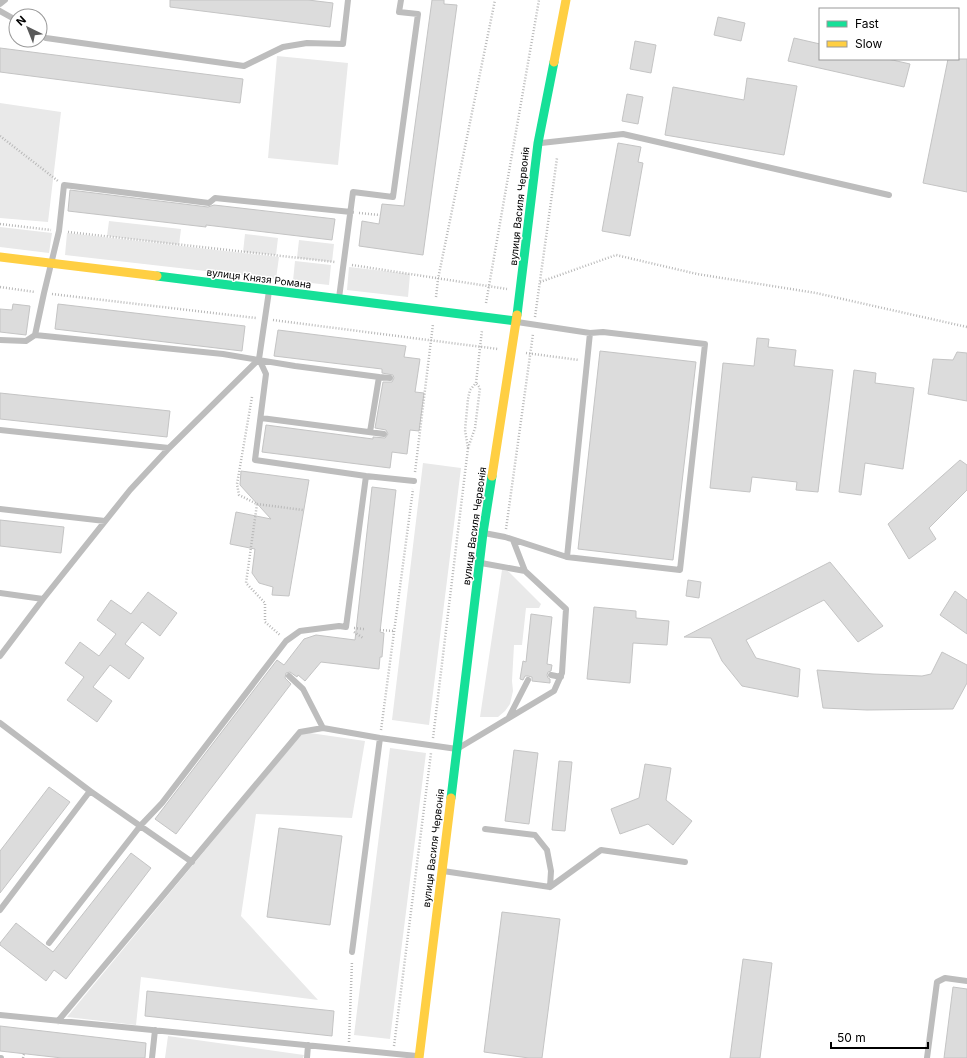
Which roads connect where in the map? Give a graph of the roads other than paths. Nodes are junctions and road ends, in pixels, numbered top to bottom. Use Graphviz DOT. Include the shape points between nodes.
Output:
graph roads {
  1 [pos="5,0"];
  2 [pos="348,0"];
  3 [pos="401,0"];
  4 [pos="566,0"];
  5 [pos="0,4"];
  6 [pos="48,38"];
  7 [pos="538,143"];
  8 [pos="889,195"];
  9 [pos="351,212"];
  10 [pos="0,257"];
  11 [pos="51,264"];
  12 [pos="269,290"];
  13 [pos="339,299"];
  14 [pos="516,321"];
  15 [pos="590,333"];
  16 [pos="35,335"];
  17 [pos="0,340"];
  18 [pos="259,359"];
  19 [pos="379,377"];
  20 [pos="390,378"];
  21 [pos="261,418"];
  22 [pos="0,430"];
  23 [pos="370,432"];
  24 [pos="384,434"];
  25 [pos="169,448"];
  26 [pos="366,476"];
  27 [pos="414,481"];
  28 [pos="0,509"];
  29 [pos="105,521"];
  30 [pos="483,533"];
  31 [pos="513,540"];
  32 [pos="567,557"];
  33 [pos="479,563"];
  34 [pos="525,571"];
  35 [pos="0,593"];
  36 [pos="43,599"];
  37 [pos="0,656"];
  38 [pos="551,675"];
  39 [pos="289,676"];
  40 [pos="560,676"];
  41 [pos="528,680"];
  42 [pos="509,717"];
  43 [pos="0,723"];
  44 [pos="323,728"];
  45 [pos="380,738"];
  46 [pos="457,749"];
  47 [pos="90,791"];
  48 [pos="140,825"];
  49 [pos="485,829"];
  50 [pos="192,862"];
  51 [pos="685,862"];
  52 [pos="442,871"];
  53 [pos="550,887"];
  54 [pos="0,910"];
  55 [pos="49,943"];
  56 [pos="352,952"];
  57 [pos="967,981"];
  58 [pos="0,1015"];
  59 [pos="58,1022"];
  60 [pos="155,1030"];
  61 [pos="308,1045"];
  62 [pos="419,1057"];
  63 [pos="152,1058"];
  64 [pos="307,1058"];
  65 [pos="927,1058"];
  1 -- 5 [label="lane"];
  2 -- 6 [label="lane" via="343,44 307,43 283,47 244,66"];
  3 -- 9 [label="lane" via="399,12 418,14 393,197 353,192"];
  4 -- 7 [label="main road, вулиця Василя Червонія"];
  7 -- 8 [label="lane" via="623,134"];
  7 -- 14 [label="main road, вулиця Василя Червонія"];
  9 -- 11 [label="lane" via="215,198 209,203 64,185 59,231"];
  9 -- 13 [label="lane"];
  10 -- 11 [label="main road, вулиця Князя Романа"];
  11 -- 12 [label="main road, вулиця Князя Романа"];
  11 -- 16 [label="lane"];
  12 -- 13 [label="main road, вулиця Князя Романа"];
  12 -- 18 [label="lane"];
  13 -- 14 [label="main road, вулиця Князя Романа"];
  14 -- 15 [label="lane"];
  14 -- 30 [label="main road, вулиця Василя Червонія"];
  15 -- 32 [label="lane"];
  15 -- 32 [label="lane" via="603,332 705,344 680,570"];
  16 -- 17 [label="lane" via="26,341"];
  16 -- 18 [label="lane"];
  18 -- 19 [label="lane"];
  18 -- 21 [label="lane" via="266,374"];
  18 -- 25 [label="lane"];
  19 -- 20 [label="lane"];
  19 -- 23 [label="lane"];
  21 -- 23 [label="lane"];
  21 -- 26 [label="lane" via="255,460"];
  22 -- 25 [label="lane"];
  23 -- 24 [label="lane"];
  25 -- 29 [label="lane"];
  26 -- 27 [label="lane"];
  26 -- 48 [label="lane" via="346,627 300,631 286,641 272,663 162,803"];
  28 -- 29 [label="lane"];
  29 -- 36 [label="lane"];
  30 -- 31 [label="lane"];
  30 -- 33 [label="main road, вулиця Василя Червонія"];
  31 -- 32 [label="lane"];
  31 -- 34 [label="lane"];
  33 -- 34 [label="lane"];
  33 -- 46 [label="main road, вулиця Василя Червонія"];
  34 -- 40 [label="lane" via="566,609"];
  35 -- 36 [label="lane"];
  36 -- 37 [label="lane"];
  38 -- 40 [label="lane"];
  39 -- 44 [label="lane" via="303,689"];
  40 -- 42 [label="lane" via="554,691"];
  41 -- 42 [label="lane"];
  42 -- 46 [label="lane"];
  43 -- 47 [label="lane"];
  44 -- 45 [label="lane"];
  44 -- 50 [label="lane" via="300,732"];
  45 -- 46 [label="lane"];
  45 -- 56 [label="lane"];
  46 -- 52 [label="main road, вулиця Василя Червонія"];
  47 -- 48 [label="lane"];
  47 -- 54 [label="lane"];
  48 -- 50 [label="lane"];
  48 -- 55 [label="lane"];
  49 -- 53 [label="lane" via="535,835 547,850 551,870"];
  50 -- 59 [label="lane"];
  51 -- 53 [label="lane" via="601,850"];
  52 -- 53 [label="lane"];
  52 -- 62 [label="main road, вулиця Василя Червонія"];
  57 -- 65 [label="lane" via="945,978 937,982"];
  58 -- 59 [label="lane"];
  59 -- 60 [label="lane"];
  60 -- 61 [label="lane"];
  60 -- 63 [label="lane"];
  61 -- 62 [label="lane"];
  61 -- 64 [label="lane"];
}
